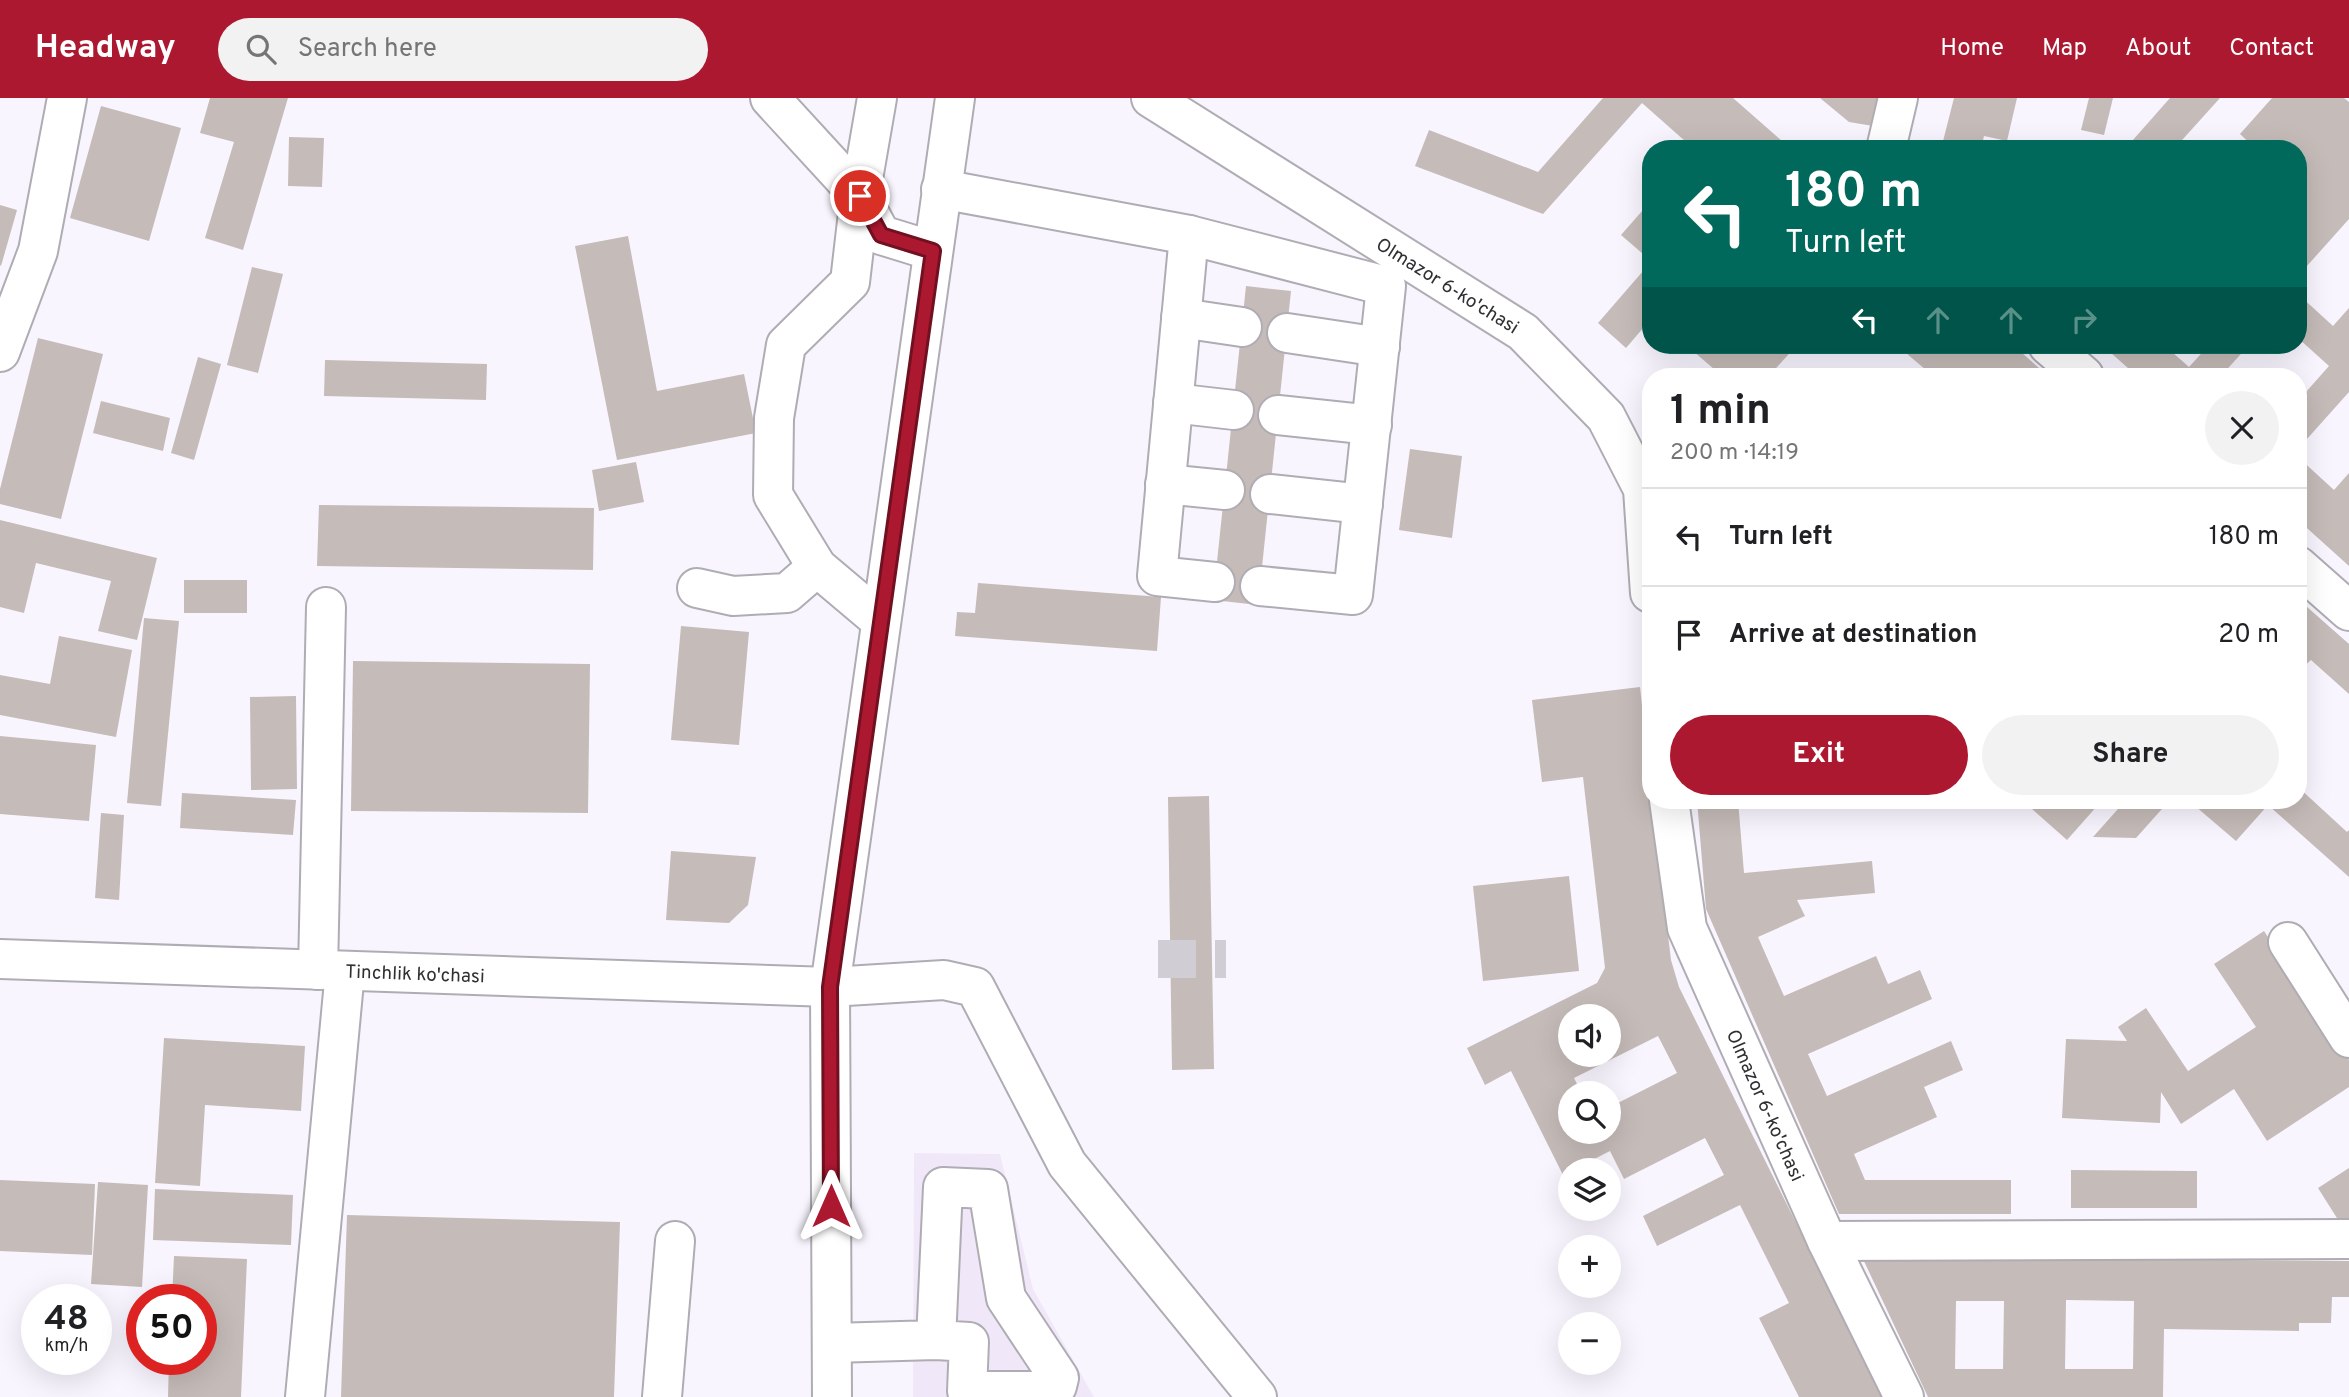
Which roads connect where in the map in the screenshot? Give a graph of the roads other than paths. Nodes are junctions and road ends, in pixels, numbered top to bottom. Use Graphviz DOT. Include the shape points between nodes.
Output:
graph roads {
  1 [pos="67,98"];
  2 [pos="771,98"];
  3 [pos="877,98"];
  4 [pos="955,98"];
  5 [pos="1152,98"];
  6 [pos="1898,98"];
  7 [pos="1888,140"];
  8 [pos="941,189"];
  9 [pos="860,196"];
  10 [pos="1189,235"];
  11 [pos="933,251"];
  12 [pos="1181,318"];
  13 [pos="1242,327"];
  14 [pos="1287,333"];
  15 [pos="1380,347"];
  16 [pos="0,352"];
  17 [pos="2058,354"];
  18 [pos="2075,368"];
  19 [pos="1173,403"];
  20 [pos="1234,410"];
  21 [pos="1278,415"];
  22 [pos="1371,425"];
  23 [pos="1165,484"];
  24 [pos="1642,487"];
  25 [pos="1225,490"];
  26 [pos="1270,495"];
  27 [pos="1363,504"];
  28 [pos="817,567"];
  29 [pos="2307,574"];
  30 [pos="1215,582"];
  31 [pos="1261,586"];
  32 [pos="697,587"];
  33 [pos="326,607"];
  34 [pos="2349,611"];
  35 [pos="881,621"];
  36 [pos="1671,809"];
  37 [pos="2288,942"];
  38 [pos="0,959"];
  39 [pos="332,971"];
  40 [pos="830,987"];
  41 [pos="2349,1038"];
  42 [pos="2349,1240"];
  43 [pos="675,1241"];
  44 [pos="1827,1241"];
  45 [pos="936,1340"];
  46 [pos="832,1343"];
  47 [pos="305,1397"];
  48 [pos="662,1397"];
  49 [pos="832,1397"];
  50 [pos="1257,1397"];
  51 [pos="1904,1397"];
  1 -- 16 [label="street" via="38,251"];
  2 -- 9 [label="street"];
  3 -- 9 [label="street"];
  4 -- 8 [label="street"];
  5 -- 24 [label="street, Olmazor 6-ko'chasi" via="1523,332 1606,417"];
  6 -- 7 [label="street"];
  8 -- 10 [label="street"];
  8 -- 11 [label="street"];
  9 -- 11 [label="street" via="881,235"];
  9 -- 28 [label="street" via="850,282 786,345 774,418 773,495"];
  10 -- 12 [label="street"];
  10 -- 15 [label="street" via="1386,286"];
  11 -- 35 [label="street"];
  12 -- 13 [label="street"];
  12 -- 19 [label="street"];
  14 -- 15 [label="street"];
  15 -- 22 [label="street"];
  17 -- 18 [label="street"];
  19 -- 20 [label="street"];
  19 -- 23 [label="street"];
  21 -- 22 [label="street"];
  22 -- 27 [label="street"];
  23 -- 25 [label="street"];
  23 -- 30 [label="street" via="1157,576"];
  26 -- 27 [label="street"];
  27 -- 31 [label="street" via="1353,595"];
  28 -- 32 [label="street" via="787,593 733,596"];
  28 -- 35 [label="street"];
  29 -- 34 [label="street"];
  33 -- 39 [label="street"];
  35 -- 40 [label="street"];
  36 -- 44 [label="street, Olmazor 6-ko'chasi" via="1687,928"];
  37 -- 41 [label="street"];
  38 -- 39 [label="street, Tinchlik ko'chasi"];
  39 -- 40 [label="street, Tinchlik ko'chasi"];
  39 -- 47 [label="street"];
  40 -- 46 [label="street"];
  40 -- 50 [label="street, Tinchlik ko'chasi" via="944,980 975,987 1067,1164"];
  42 -- 44 [label="street"];
  43 -- 48 [label="street"];
  44 -- 51 [label="street, Olmazor 6-ko'chasi"];
  45 -- 45 [label="street" via="943,1187 988,1189 1006,1298 1059,1378 1057,1386 1049,1391 967,1391 969,1342"];
  45 -- 46 [label="street"];
  46 -- 49 [label="street"];
}
